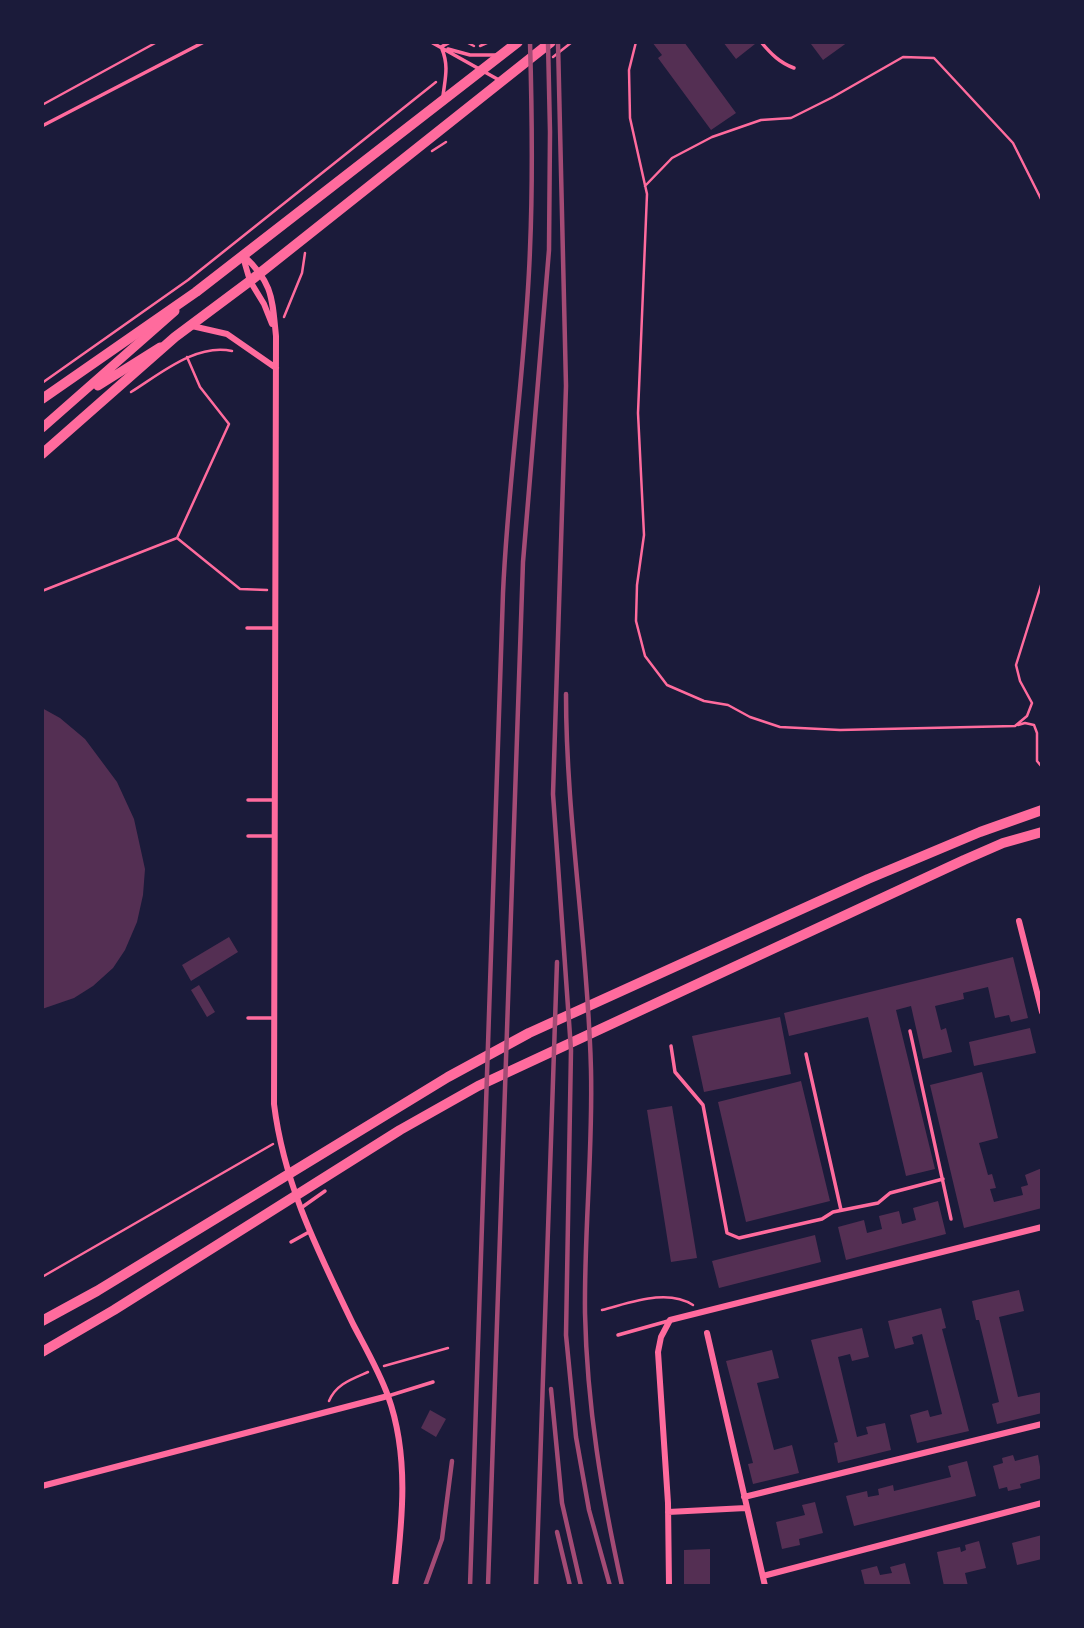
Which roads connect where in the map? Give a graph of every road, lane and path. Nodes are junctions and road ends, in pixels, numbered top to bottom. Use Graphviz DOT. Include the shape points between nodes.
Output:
graph roads {
  1 [pos="157,42"];
  2 [pos="204,42"];
  3 [pos="431,42"];
  4 [pos="450,42"];
  5 [pos="466,42"];
  6 [pos="489,42"];
  7 [pos="518,42"];
  8 [pos="551,42"];
  9 [pos="636,42"];
  10 [pos="761,42"];
  11 [pos="441,47"];
  12 [pos="501,55"];
  13 [pos="794,68"];
  14 [pos="481,71"];
  15 [pos="438,80"];
  16 [pos="501,81"];
  17 [pos="442,101"];
  18 [pos="42,105"];
  19 [pos="42,126"];
  20 [pos="645,186"];
  21 [pos="1042,201"];
  22 [pos="308,235"];
  23 [pos="243,256"];
  24 [pos="261,272"];
  25 [pos="250,281"];
  26 [pos="196,292"];
  27 [pos="191,326"];
  28 [pos="276,336"];
  29 [pos="175,337"];
  30 [pos="240,353"];
  31 [pos="276,368"];
  32 [pos="42,383"];
  33 [pos="42,399"];
  34 [pos="75,400"];
  35 [pos="42,428"];
  36 [pos="42,453"];
  37 [pos="177,538"];
  38 [pos="1042,582"];
  39 [pos="42,591"];
  40 [pos="275,591"];
  41 [pos="247,628"];
  42 [pos="274,628"];
  43 [pos="1015,726"];
  44 [pos="1042,767"];
  45 [pos="248,800"];
  46 [pos="273,800"];
  47 [pos="1042,810"];
  48 [pos="1042,832"];
  49 [pos="248,836"];
  50 [pos="273,836"];
  51 [pos="1019,921"];
  52 [pos="1042,1012"];
  53 [pos="248,1018"];
  54 [pos="273,1018"];
  55 [pos="910,1031"];
  56 [pos="671,1046"];
  57 [pos="806,1054"];
  58 [pos="278,1141"];
  59 [pos="943,1179"];
  60 [pos="325,1191"];
  61 [pos="299,1209"];
  62 [pos="841,1210"];
  63 [pos="951,1219"];
  64 [pos="1042,1227"];
  65 [pos="309,1232"];
  66 [pos="291,1242"];
  67 [pos="42,1277"];
  68 [pos="602,1310"];
  69 [pos="704,1312"];
  70 [pos="670,1320"];
  71 [pos="42,1321"];
  72 [pos="707,1333"];
  73 [pos="618,1335"];
  74 [pos="448,1348"];
  75 [pos="42,1352"];
  76 [pos="396,1362"];
  77 [pos="376,1369"];
  78 [pos="433,1382"];
  79 [pos="388,1396"];
  80 [pos="323,1414"];
  81 [pos="1042,1424"];
  82 [pos="42,1486"];
  83 [pos="744,1497"];
  84 [pos="1042,1503"];
  85 [pos="746,1508"];
  86 [pos="668,1513"];
  87 [pos="763,1576"];
  88 [pos="395,1586"];
  89 [pos="669,1586"];
  90 [pos="765,1586"];
  1 -- 18 [label="path"];
  2 -- 19 [label="lane"];
  3 -- 11 [label="lane"];
  4 -- 11 [label="lane"];
  5 -- 6 [label="path" via="477,48"];
  7 -- 12 [label="main road"];
  8 -- 16 [label="main road"];
  9 -- 20 [label="path" via="629,70 629,118"];
  10 -- 13 [label="lane"];
  11 -- 12 [label="lane" via="470,55"];
  11 -- 14 [label="lane"];
  11 -- 17 [label="lane" via="447,71"];
  12 -- 14 [label="main road"];
  14 -- 16 [label="lane"];
  14 -- 17 [label="main road"];
  15 -- 32 [label="path" via="188,280"];
  16 -- 22 [label="main road"];
  17 -- 23 [label="main road"];
  20 -- 21 [label="path" via="672,158 712,137 761,120 791,118 903,57 934,58 1013,143"];
  20 -- 43 [label="path" via="638,413 644,536 636,621 645,656 667,685 779,727"];
  22 -- 24 [label="main road"];
  22 -- 28 [label="path" via="302,273"];
  23 -- 24 [label="street"];
  23 -- 25 [label="street"];
  23 -- 26 [label="main road"];
  24 -- 25 [label="main road"];
  24 -- 28 [label="street" via="272,298"];
  25 -- 27 [label="main road"];
  25 -- 28 [label="street"];
  26 -- 33 [label="main road"];
  26 -- 34 [label="main road"];
  27 -- 29 [label="main road"];
  27 -- 31 [label="street" via="227,334"];
  28 -- 31 [label="street"];
  29 -- 34 [label="main road"];
  29 -- 36 [label="main road"];
  30 -- 37 [label="path" via="223,349 187,357 200,387 229,424"];
  31 -- 40 [label="street"];
  34 -- 35 [label="main road"];
  37 -- 39 [label="path"];
  37 -- 40 [label="path" via="240,589"];
  38 -- 43 [label="path" via="1016,665 1032,703 1027,716"];
  40 -- 42 [label="street"];
  41 -- 42 [label="lane"];
  42 -- 46 [label="street"];
  43 -- 44 [label="path" via="1034,725 1037,761"];
  45 -- 46 [label="lane"];
  46 -- 50 [label="street"];
  47 -- 71 [label="main road" via="774,920 528,1033"];
  48 -- 75 [label="main road" via="964,860 478,1086"];
  49 -- 50 [label="lane"];
  50 -- 54 [label="street"];
  51 -- 52 [label="street"];
  53 -- 54 [label="lane"];
  54 -- 58 [label="street"];
  55 -- 59 [label="lane"];
  56 -- 62 [label="lane" via="675,1072 702,1105 727,1233 739,1238 822,1219"];
  57 -- 62 [label="lane"];
  58 -- 61 [label="street"];
  58 -- 67 [label="path"];
  59 -- 62 [label="lane" via="890,1193 878,1203"];
  59 -- 63 [label="lane"];
  60 -- 61 [label="lane"];
  61 -- 65 [label="street"];
  64 -- 69 [label="street"];
  65 -- 66 [label="lane"];
  65 -- 77 [label="street"];
  68 -- 69 [label="path" via="653,1298 683,1298"];
  69 -- 70 [label="street"];
  70 -- 73 [label="lane"];
  70 -- 86 [label="street" via="658,1352"];
  72 -- 83 [label="street"];
  74 -- 76 [label="path"];
  77 -- 79 [label="street"];
  77 -- 80 [label="path" via="345,1382 332,1394"];
  78 -- 79 [label="lane"];
  79 -- 80 [label="street"];
  79 -- 88 [label="street" via="403,1470"];
  80 -- 82 [label="street"];
  81 -- 83 [label="street"];
  83 -- 85 [label="street"];
  84 -- 87 [label="street"];
  85 -- 86 [label="street"];
  85 -- 87 [label="street"];
  86 -- 89 [label="street"];
  87 -- 90 [label="street"];
}
